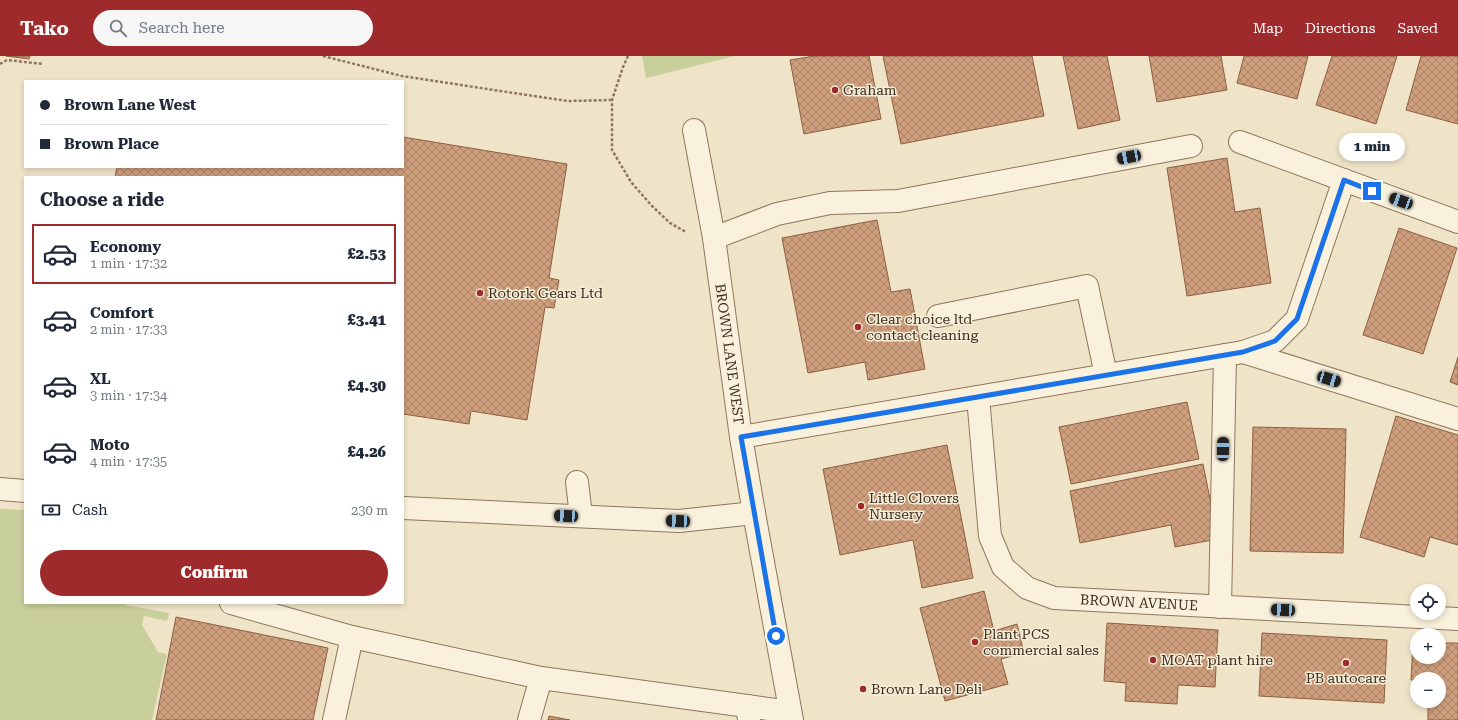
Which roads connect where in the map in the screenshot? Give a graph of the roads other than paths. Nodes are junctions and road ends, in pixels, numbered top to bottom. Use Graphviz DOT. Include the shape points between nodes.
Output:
graph roads {
  1 [pos="694,130"];
  2 [pos="1240,142"];
  3 [pos="1191,146"];
  4 [pos="1344,180"];
  5 [pos="1458,222"];
  6 [pos="714,238"];
  7 [pos="938,316"];
  8 [pos="1234,353"];
  9 [pos="1106,375"];
  10 [pos="978,397"];
  11 [pos="1458,419"];
  12 [pos="741,437"];
  13 [pos="577,482"];
  14 [pos="0,489"];
  15 [pos="24,491"];
  16 [pos="404,508"];
  17 [pos="754,513"];
  18 [pos="581,516"];
  19 [pos="235,604"];
  20 [pos="1220,607"];
  21 [pos="1458,619"];
  22 [pos="352,637"];
  23 [pos="541,678"];
  24 [pos="748,713"];
  25 [pos="791,716"];
  26 [pos="340,719"];
  27 [pos="529,720"];
  1 -- 6 [label="street, BROWN LANE WEST"];
  2 -- 4 [label="street"];
  3 -- 6 [label="street" via="898,200 830,203 777,214"];
  4 -- 5 [label="street"];
  4 -- 8 [label="street" via="1297,319 1275,341"];
  6 -- 12 [label="street, BROWN LANE WEST"];
  7 -- 9 [label="street" via="1087,286"];
  8 -- 9 [label="street"];
  8 -- 11 [label="street"];
  8 -- 20 [label="street"];
  9 -- 10 [label="street"];
  10 -- 12 [label="street"];
  10 -- 20 [label="street, BROWN AVENUE" via="990,536 1004,567 1027,588 1054,598"];
  12 -- 17 [label="street, BROWN LANE WEST"];
  13 -- 18 [label="street"];
  14 -- 15 [label="street"];
  16 -- 18 [label="street"];
  17 -- 18 [label="street" via="678,521"];
  17 -- 25 [label="street, BROWN LANE WEST"];
  19 -- 22 [label="street"];
  20 -- 21 [label="street, BROWN AVENUE"];
  22 -- 23 [label="street"];
  22 -- 26 [label="street"];
  23 -- 24 [label="street"];
  23 -- 27 [label="street"];
  24 -- 25 [label="street"];
}
